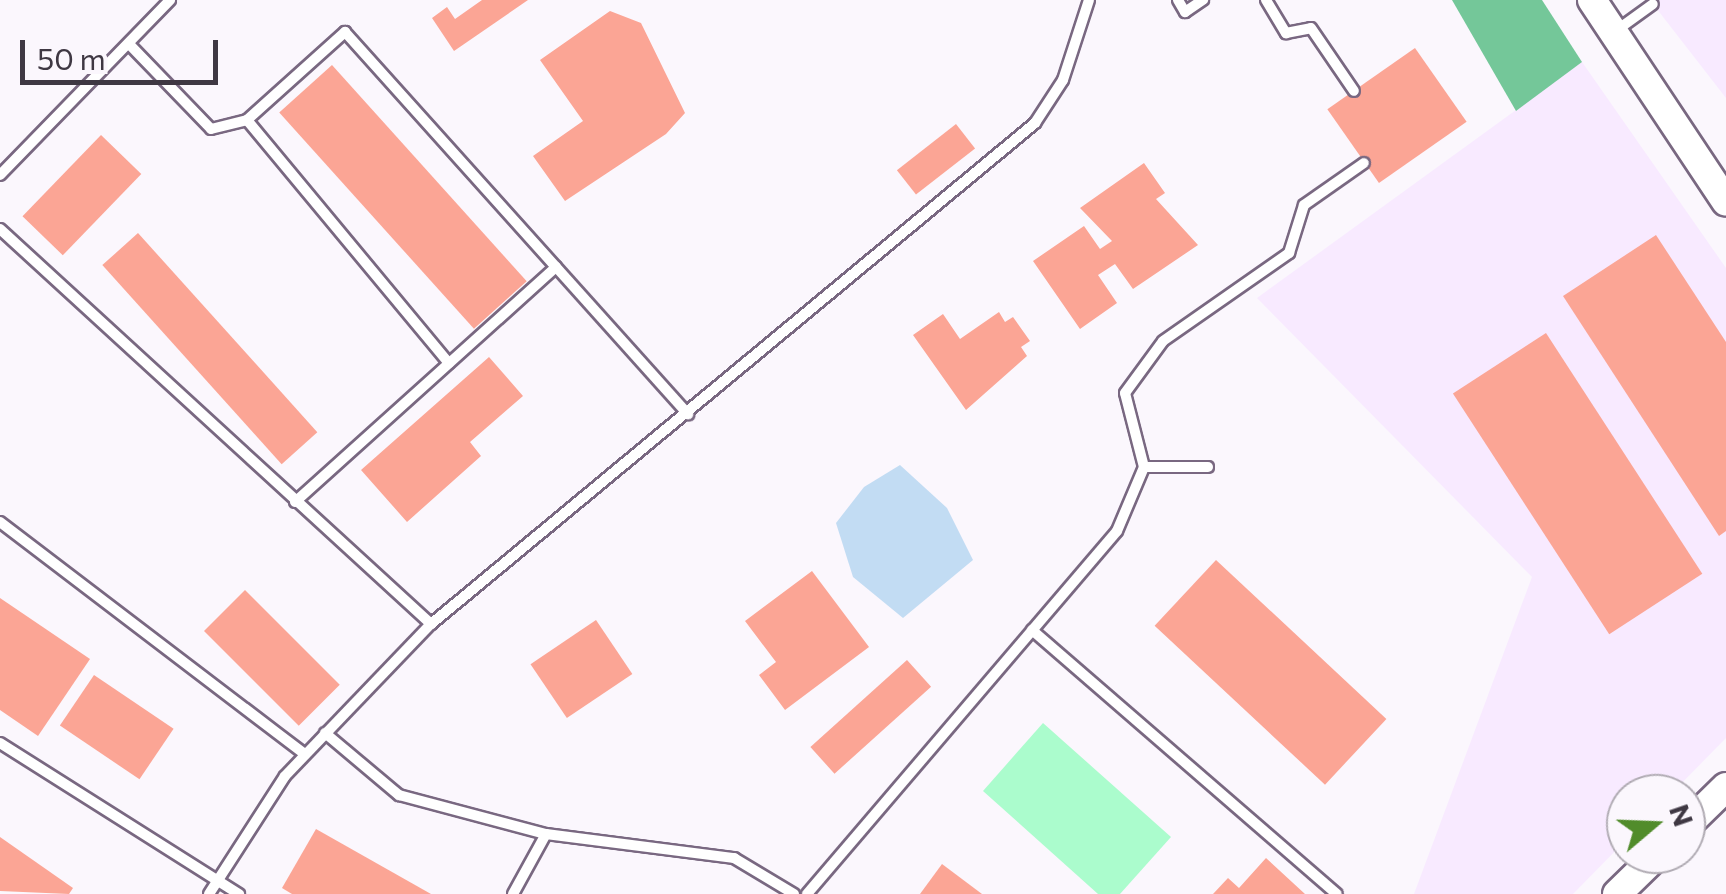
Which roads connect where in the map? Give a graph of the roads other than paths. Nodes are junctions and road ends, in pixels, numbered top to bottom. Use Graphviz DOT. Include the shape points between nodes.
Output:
graph roads {
  1 [pos="170,0"];
  2 [pos="1089,0"];
  3 [pos="1178,0"];
  4 [pos="1203,0"];
  5 [pos="1266,0"];
  6 [pos="1592,0"];
  7 [pos="1653,4"];
  8 [pos="1613,32"];
  9 [pos="129,44"];
  10 [pos="1354,91"];
  11 [pos="247,120"];
  12 [pos="1364,163"];
  13 [pos="0,175"];
  14 [pos="1726,202"];
  15 [pos="0,229"];
  16 [pos="556,267"];
  17 [pos="449,363"];
  18 [pos="688,414"];
  19 [pos="1144,467"];
  20 [pos="1208,468"];
  21 [pos="295,502"];
  22 [pos="0,522"];
  23 [pos="430,624"];
  24 [pos="1032,630"];
  25 [pos="325,733"];
  26 [pos="0,743"];
  27 [pos="305,754"];
  28 [pos="1726,787"];
  29 [pos="1706,806"];
  30 [pos="546,834"];
  31 [pos="1637,874"];
  32 [pos="216,881"];
  33 [pos="209,894"];
  34 [pos="239,894"];
  35 [pos="512,894"];
  36 [pos="794,894"];
  37 [pos="808,894"];
  38 [pos="1337,894"];
  39 [pos="1616,894"];
  1 -- 9 [label="lane"];
  2 -- 18 [label="lane" via="1064,80 1036,124"];
  3 -- 4 [label="lane" via="1186,12"];
  5 -- 10 [label="lane" via="1286,33 1311,28"];
  6 -- 8 [label="street"];
  7 -- 8 [label="lane"];
  8 -- 14 [label="street"];
  9 -- 11 [label="lane" via="211,129"];
  9 -- 13 [label="lane"];
  11 -- 16 [label="lane" via="345,32"];
  11 -- 17 [label="lane"];
  12 -- 19 [label="lane" via="1304,205 1290,253 1163,341 1125,393"];
  15 -- 21 [label="lane"];
  16 -- 17 [label="lane"];
  16 -- 18 [label="lane"];
  17 -- 21 [label="lane"];
  18 -- 23 [label="lane"];
  19 -- 20 [label="lane"];
  19 -- 24 [label="lane" via="1117,531"];
  21 -- 23 [label="lane"];
  22 -- 27 [label="lane"];
  23 -- 25 [label="lane"];
  24 -- 37 [label="lane"];
  24 -- 38 [label="lane"];
  25 -- 27 [label="lane"];
  25 -- 30 [label="lane" via="399,796"];
  26 -- 32 [label="lane"];
  27 -- 32 [label="lane"];
  28 -- 29 [label="street"];
  30 -- 35 [label="lane"];
  30 -- 36 [label="lane" via="734,858"];
  31 -- 39 [label="street"];
  32 -- 33 [label="lane"];
  32 -- 34 [label="lane"];
}
